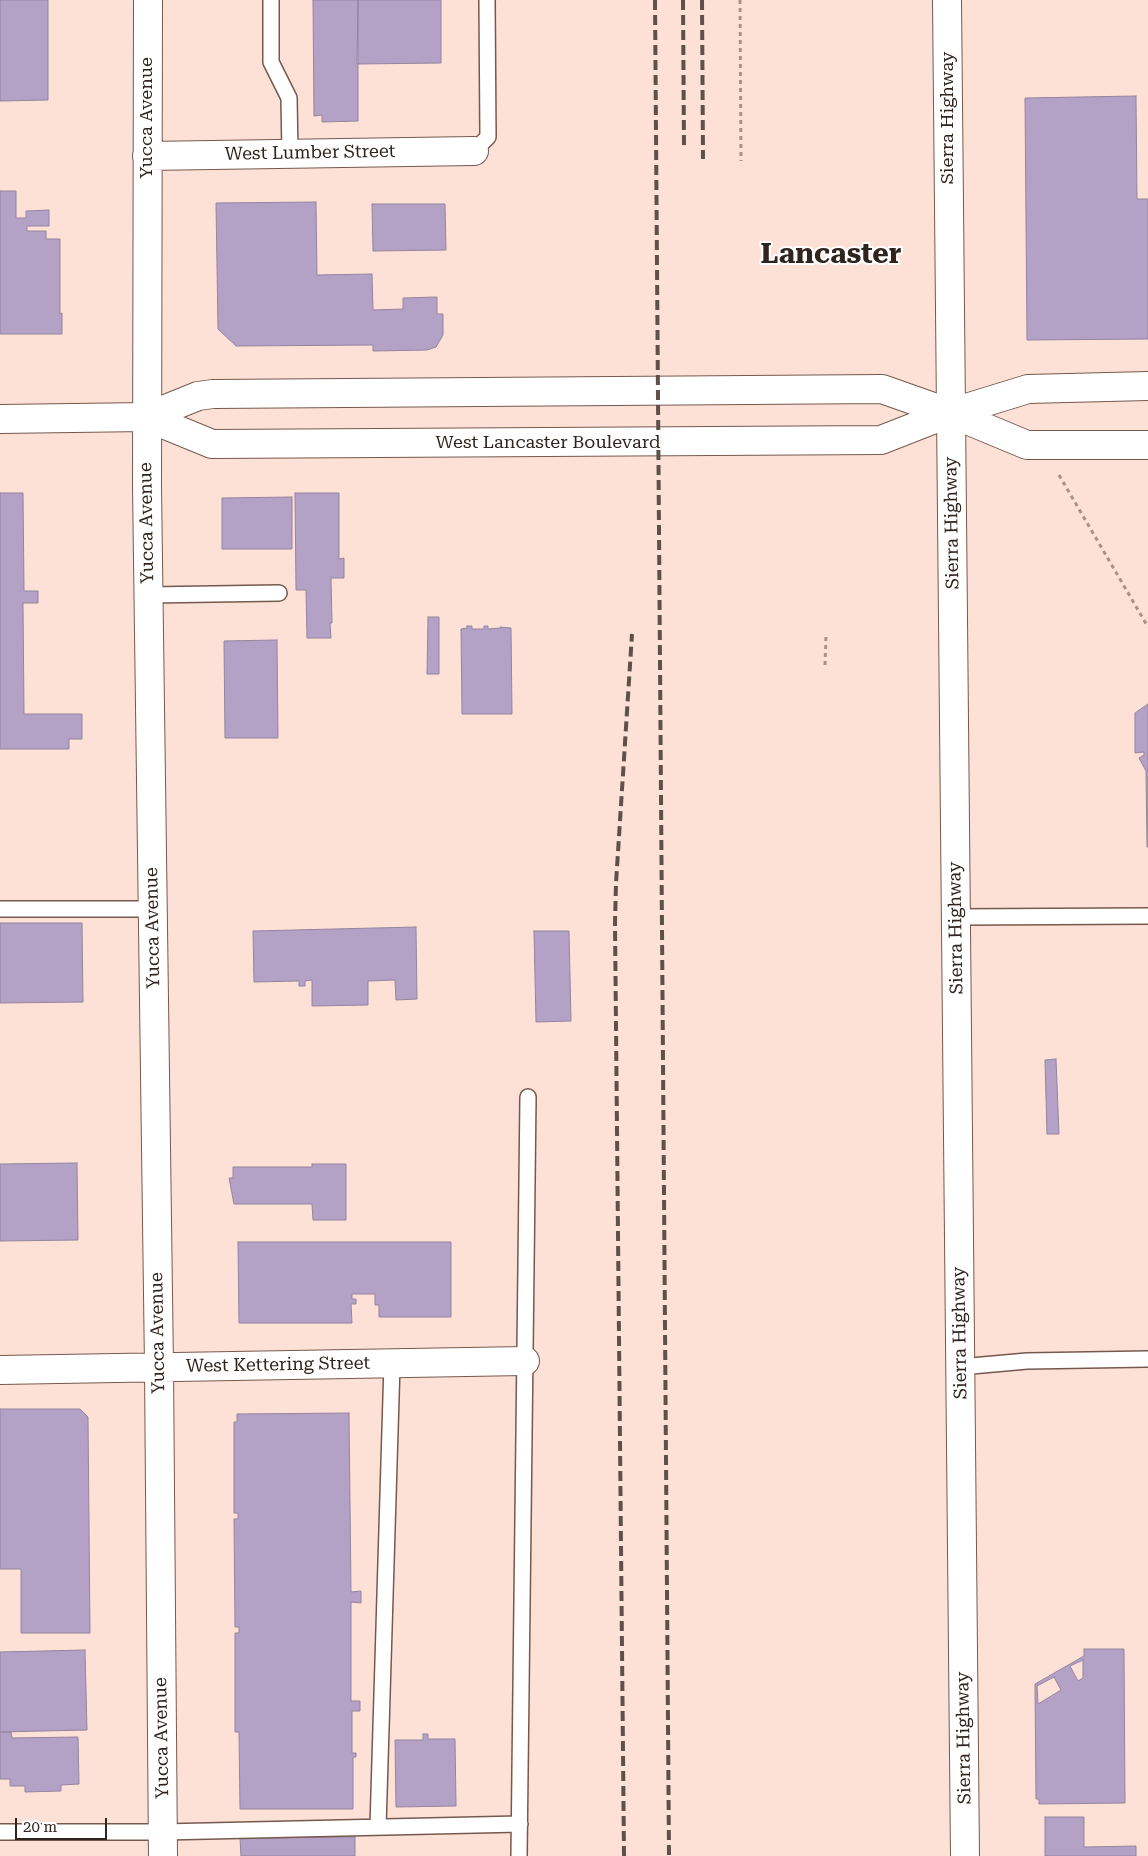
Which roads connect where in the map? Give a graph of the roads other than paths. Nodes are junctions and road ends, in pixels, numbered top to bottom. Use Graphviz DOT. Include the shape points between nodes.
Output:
graph roads {
  1 [pos="148,0"];
  2 [pos="270,0"];
  3 [pos="487,0"];
  4 [pos="947,0"];
  5 [pos="474,151"];
  6 [pos="290,154"];
  7 [pos="147,156"];
  8 [pos="1148,386"];
  9 [pos="950,413"];
  10 [pos="146,418"];
  11 [pos="0,419"];
  12 [pos="1148,445"];
  13 [pos="279,593"];
  14 [pos="148,595"];
  15 [pos="0,909"];
  16 [pos="153,909"];
  17 [pos="1148,916"];
  18 [pos="956,917"];
  19 [pos="528,1097"];
  20 [pos="1148,1360"];
  21 [pos="525,1361"];
  22 [pos="392,1364"];
  23 [pos="159,1367"];
  24 [pos="960,1367"];
  25 [pos="0,1370"];
  26 [pos="520,1824"];
  27 [pos="378,1827"];
  28 [pos="0,1832"];
  29 [pos="163,1844"];
  30 [pos="519,1856"];
  31 [pos="965,1856"];
  1 -- 7 [label="street, Yucca Avenue"];
  2 -- 6 [label="lane" via="271,62 289,98"];
  3 -- 5 [label="lane" via="488,137"];
  4 -- 9 [label="street, Sierra Highway"];
  5 -- 6 [label="street, West Lumber Street"];
  6 -- 7 [label="street, West Lumber Street"];
  7 -- 10 [label="street, Yucca Avenue"];
  8 -- 9 [label="street, West Lancaster Boulevard" via="1028,388"];
  9 -- 10 [label="street, West Lancaster Boulevard" via="882,389 834,389 213,394 198,396"];
  9 -- 10 [label="street, West Lancaster Boulevard" via="881,440 667,442 212,444"];
  9 -- 12 [label="street, West Lancaster Boulevard" via="1027,445"];
  9 -- 18 [label="street, Sierra Highway"];
  10 -- 11 [label="street, West Lancaster Boulevard"];
  10 -- 14 [label="street, Yucca Avenue"];
  13 -- 14 [label="lane"];
  14 -- 16 [label="street, Yucca Avenue"];
  15 -- 16 [label="lane"];
  16 -- 23 [label="street, Yucca Avenue"];
  17 -- 18 [label="lane"];
  18 -- 24 [label="street, Sierra Highway"];
  19 -- 21 [label="lane"];
  20 -- 24 [label="lane" via="1027,1361"];
  21 -- 22 [label="street, West Kettering Street"];
  21 -- 26 [label="lane"];
  22 -- 23 [label="street, West Kettering Street"];
  22 -- 27 [label="lane"];
  23 -- 25 [label="street, West Kettering Street"];
  23 -- 29 [label="street, Yucca Avenue"];
  24 -- 31 [label="street, Sierra Highway"];
  26 -- 27 [label="lane"];
  26 -- 30 [label="lane"];
  27 -- 29 [label="lane"];
  28 -- 29 [label="lane"];
}
